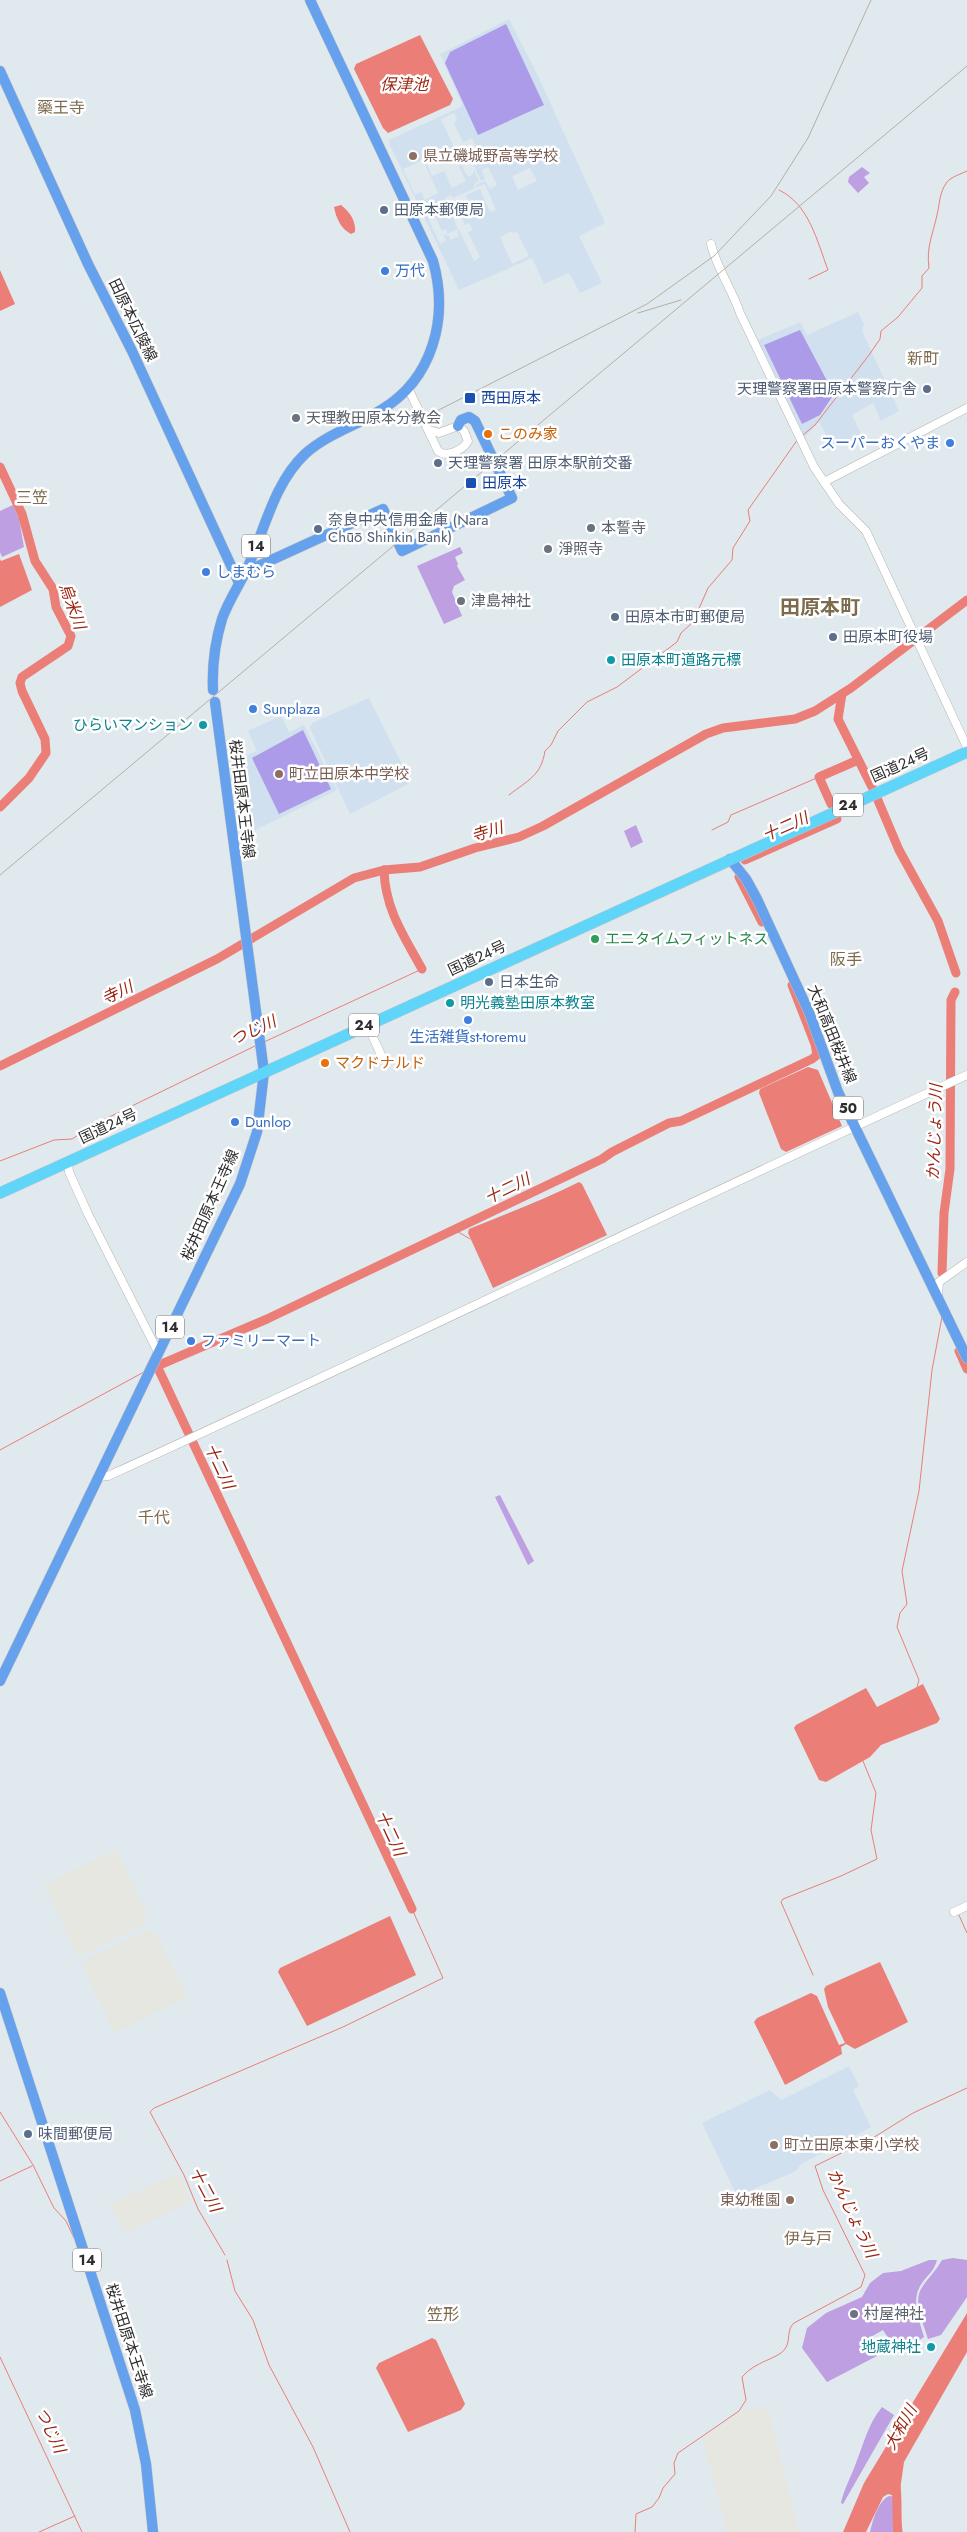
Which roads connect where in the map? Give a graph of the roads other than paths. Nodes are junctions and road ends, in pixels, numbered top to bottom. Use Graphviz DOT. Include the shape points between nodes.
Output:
graph roads {
  1 [pos="310,0"];
  2 [pos="0,71"];
  3 [pos="711,244"];
  4 [pos="408,388"];
  5 [pos="967,408"];
  6 [pos="458,426"];
  7 [pos="429,430"];
  8 [pos="824,482"];
  9 [pos="245,572"];
  10 [pos="239,583"];
  11 [pos="214,690"];
  12 [pos="215,702"];
  13 [pos="967,747"];
  14 [pos="967,752"];
  15 [pos="730,859"];
  16 [pos="367,1024"];
  17 [pos="382,1058"];
  18 [pos="264,1072"];
  19 [pos="967,1075"];
  20 [pos="856,1126"];
  21 [pos="68,1161"];
  22 [pos="0,1193"];
  23 [pos="967,1262"];
  24 [pos="938,1297"];
  25 [pos="158,1352"];
  26 [pos="967,1358"];
  27 [pos="98,1477"];
  28 [pos="0,1680"];
  29 [pos="967,1906"];
  30 [pos="954,1912"];
  31 [pos="0,1993"];
  32 [pos="153,2532"];
  1 -- 4 [label="main road, 14" via="424,240 438,279 437,332 427,359"];
  2 -- 10 [label="main road, 田原本広陵線"];
  3 -- 8 [label="street" via="720,272"];
  4 -- 7 [label="street"];
  4 -- 9 [label="main road, 14" via="380,411 317,444 296,464 281,486"];
  5 -- 8 [label="street"];
  6 -- 7 [label="street" via="439,433"];
  6 -- 7 [label="street" via="468,441 448,455 438,451"];
  6 -- 9 [label="main road" via="461,420 470,417 475,421 512,498 402,551 383,509"];
  8 -- 13 [label="street" via="839,504 866,530"];
  9 -- 10 [label="main road, 14"];
  10 -- 11 [label="main road, 14" via="222,619 217,640"];
  12 -- 18 [label="main road, 桜井田原本王寺線 / 14"];
  14 -- 15 [label="highway, 国道24号 / 24"];
  15 -- 16 [label="highway, 国道24号 / 24"];
  15 -- 20 [label="main road, 大和高田桜井線 / 50" via="757,899 809,1012 830,1073"];
  16 -- 17 [label="street"];
  16 -- 18 [label="highway, 国道24号 / 24"];
  18 -- 21 [label="highway, 国道24号 / 24"];
  18 -- 25 [label="main road, 桜井田原本王寺線 / 14" via="256,1132 248,1163"];
  19 -- 20 [label="street"];
  20 -- 24 [label="main road, 大和高田桜井線 / 50"];
  20 -- 27 [label="street" via="192,1438 108,1476"];
  21 -- 22 [label="highway, 国道24号 / 24"];
  21 -- 25 [label="street" via="88,1214"];
  23 -- 24 [label="street" via="940,1282"];
  24 -- 26 [label="main road, 大和高田桜井線 / 50"];
  25 -- 27 [label="main road, 桜井田原本王寺線 / 14"];
  27 -- 28 [label="main road, 桜井田原本王寺線 / 14"];
  29 -- 30 [label="street"];
  31 -- 32 [label="main road, 桜井田原本王寺線 / 14" via="135,2410 149,2483"];
}
